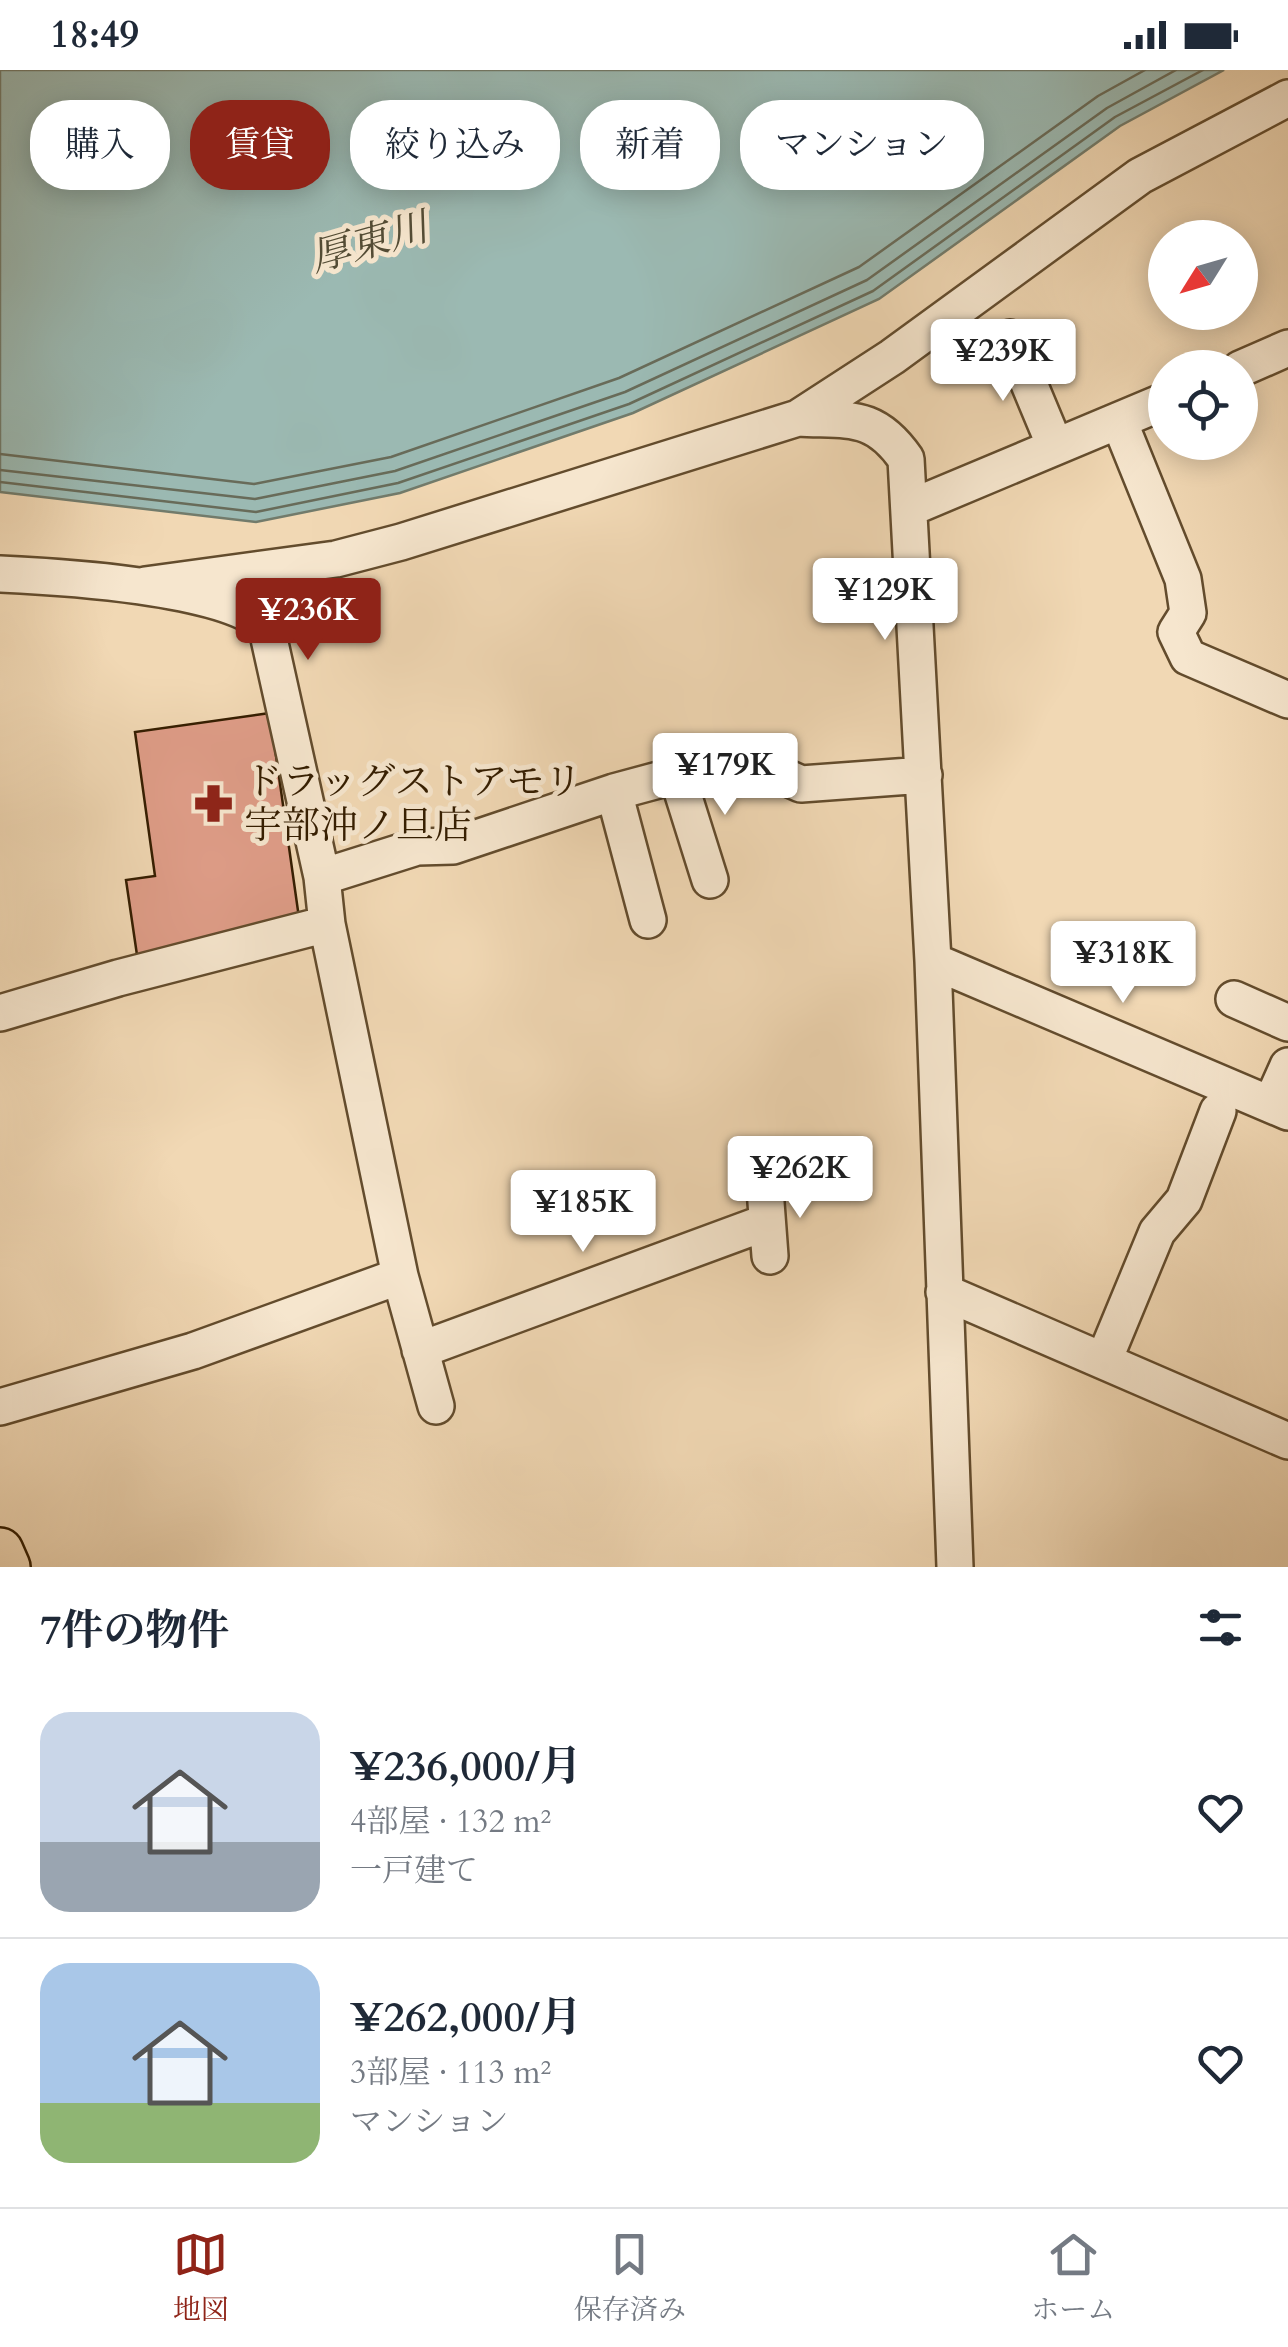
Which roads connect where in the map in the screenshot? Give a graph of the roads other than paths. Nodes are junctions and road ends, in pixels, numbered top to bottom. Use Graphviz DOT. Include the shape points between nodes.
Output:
graph roads {
  1 [pos="1288,98"];
  2 [pos="1010,338"];
  3 [pos="1288,348"];
  4 [pos="1258,361"];
  5 [pos="1148,409"];
  6 [pos="798,418"];
  7 [pos="1120,421"];
  8 [pos="1056,446"];
  9 [pos="910,508"];
  10 [pos="0,574"];
  11 [pos="144,585"];
  12 [pos="1288,700"];
  13 [pos="924,774"];
  14 [pos="677,775"];
  15 [pos="614,792"];
  16 [pos="322,877"];
  17 [pos="710,880"];
  18 [pos="648,920"];
  19 [pos="327,924"];
  20 [pos="933,961"];
  21 [pos="1234,999"];
  22 [pos="0,1014"];
  23 [pos="1288,1023"];
  24 [pos="1288,1066"];
  25 [pos="1279,1108"];
  26 [pos="1218,1112"];
  27 [pos="768,1222"];
  28 [pos="400,1276"];
  29 [pos="944,1292"];
  30 [pos="420,1350"];
  31 [pos="1104,1360"];
  32 [pos="0,1406"];
  33 [pos="436,1406"];
  34 [pos="1288,1442"];
  35 [pos="0,1550"];
  36 [pos="7,1567"];
  37 [pos="955,1567"];
  1 -- 6 [label="street" via="1140,176"];
  2 -- 8 [label="street"];
  3 -- 4 [label="street"];
  5 -- 7 [label="street"];
  6 -- 9 [label="street" via="866,422 888,433 906,459"];
  6 -- 11 [label="street" via="384,546 237,575"];
  7 -- 8 [label="street"];
  7 -- 12 [label="street" via="1183,579 1188,613 1176,632 1188,657"];
  8 -- 9 [label="street"];
  9 -- 13 [label="street"];
  10 -- 11 [label="street"];
  11 -- 16 [label="street" via="248,610 266,625"];
  13 -- 14 [label="street" via="801,784 751,755"];
  13 -- 20 [label="street"];
  14 -- 15 [label="street"];
  14 -- 17 [label="street"];
  15 -- 16 [label="street" via="453,846 417,847"];
  15 -- 18 [label="street"];
  16 -- 19 [label="street"];
  19 -- 22 [label="street"];
  19 -- 28 [label="street"];
  20 -- 25 [label="street"];
  20 -- 29 [label="street"];
  21 -- 23 [label="street"];
  24 -- 25 [label="street"];
  26 -- 31 [label="street" via="1184,1200 1158,1232"];
  27 -- 30 [label="street"];
  28 -- 30 [label="street"];
  28 -- 32 [label="street" via="193,1350"];
  29 -- 31 [label="street"];
  29 -- 37 [label="street"];
  30 -- 33 [label="street"];
  31 -- 34 [label="street"];
  35 -- 36 [label="main road"];
}
